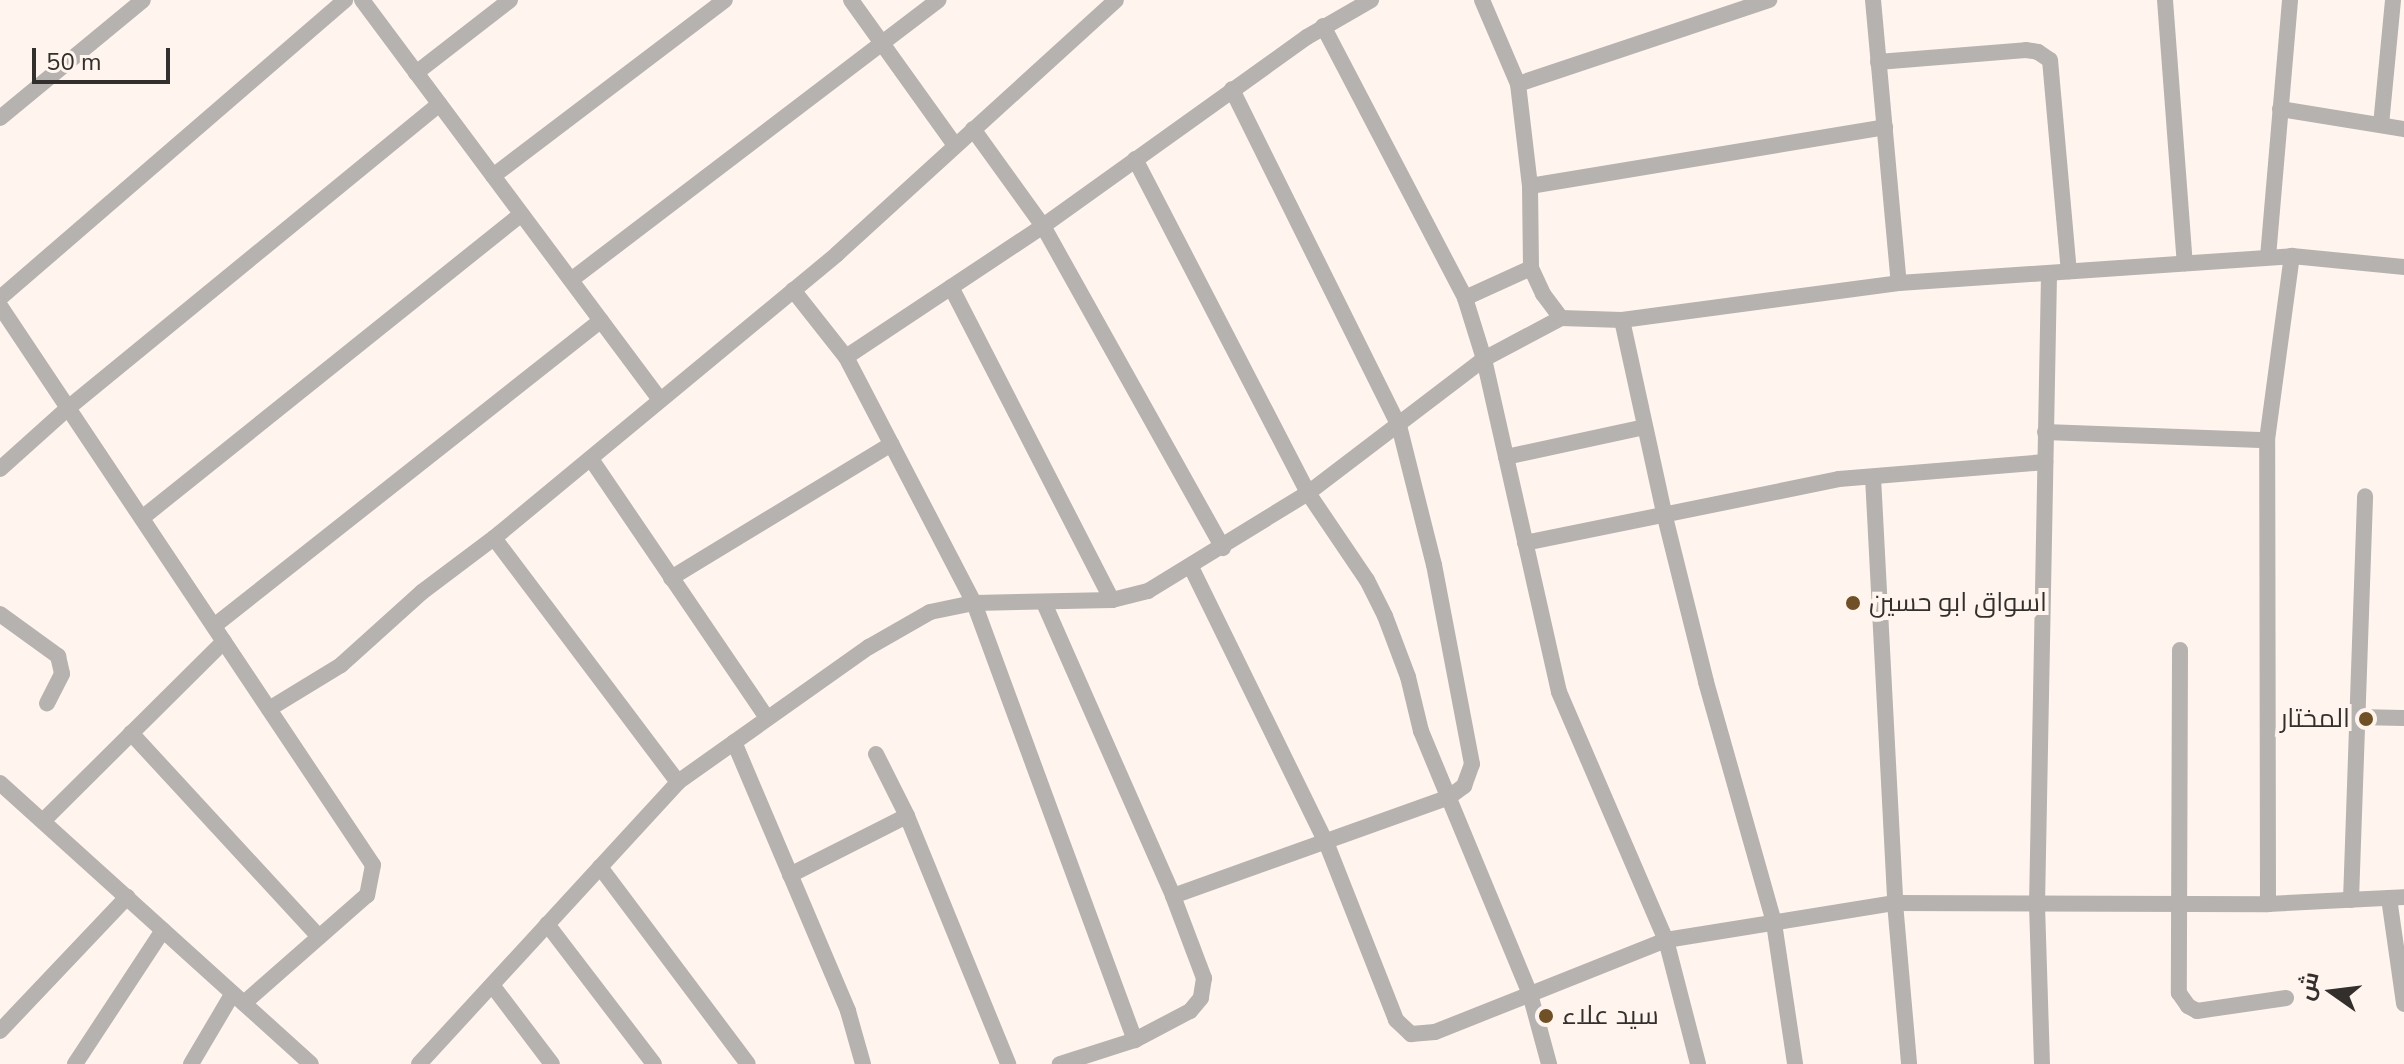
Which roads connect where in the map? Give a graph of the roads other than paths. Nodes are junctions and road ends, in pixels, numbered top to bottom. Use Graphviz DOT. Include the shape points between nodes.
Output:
graph roads {
  1 [pos="143,0"];
  2 [pos="345,0"];
  3 [pos="362,0"];
  4 [pos="510,0"];
  5 [pos="725,0"];
  6 [pos="939,0"];
  7 [pos="1116,0"];
  8 [pos="1371,0"];
  9 [pos="1482,0"];
  10 [pos="1769,0"];
  11 [pos="1873,0"];
  12 [pos="2165,0"];
  13 [pos="2290,0"];
  14 [pos="2393,0"];
  15 [pos="855,1"];
  16 [pos="1323,26"];
  17 [pos="882,43"];
  18 [pos="1878,62"];
  19 [pos="416,73"];
  20 [pos="1518,84"];
  21 [pos="1232,89"];
  22 [pos="439,104"];
  23 [pos="2280,109"];
  24 [pos="0,118"];
  25 [pos="2381,125"];
  26 [pos="1885,127"];
  27 [pos="973,129"];
  28 [pos="2404,129"];
  29 [pos="955,145"];
  30 [pos="1135,159"];
  31 [pos="493,176"];
  32 [pos="1530,186"];
  33 [pos="521,214"];
  34 [pos="1043,226"];
  35 [pos="2292,256"];
  36 [pos="2268,257"];
  37 [pos="2185,263"];
  38 [pos="2404,267"];
  39 [pos="1531,268"];
  40 [pos="2069,271"];
  41 [pos="2049,273"];
  42 [pos="571,280"];
  43 [pos="1899,283"];
  44 [pos="951,287"];
  45 [pos="793,290"];
  46 [pos="0,298"];
  47 [pos="1465,298"];
  48 [pos="0,306"];
  49 [pos="1561,318"];
  50 [pos="601,320"];
  51 [pos="1622,320"];
  52 [pos="846,357"];
  53 [pos="1484,359"];
  54 [pos="660,400"];
  55 [pos="68,408"];
  56 [pos="1399,426"];
  57 [pos="1645,427"];
  58 [pos="2045,432"];
  59 [pos="2267,440"];
  60 [pos="891,444"];
  61 [pos="1506,457"];
  62 [pos="591,459"];
  63 [pos="2045,462"];
  64 [pos="0,469"];
  65 [pos="1873,477"];
  66 [pos="1308,493"];
  67 [pos="2365,496"];
  68 [pos="1664,513"];
  69 [pos="142,518"];
  70 [pos="494,538"];
  71 [pos="1525,543"];
  72 [pos="1223,548"];
  73 [pos="1191,567"];
  74 [pos="671,578"];
  75 [pos="1112,600"];
  76 [pos="974,603"];
  77 [pos="1044,603"];
  78 [pos="0,614"];
  79 [pos="214,626"];
  80 [pos="224,641"];
  81 [pos="2180,650"];
  82 [pos="47,703"];
  83 [pos="269,709"];
  84 [pos="2357,717"];
  85 [pos="767,718"];
  86 [pos="2404,718"];
  87 [pos="131,733"];
  88 [pos="734,742"];
  89 [pos="876,754"];
  90 [pos="678,782"];
  91 [pos="0,783"];
  92 [pos="1449,797"];
  93 [pos="907,816"];
  94 [pos="43,821"];
  95 [pos="1326,842"];
  96 [pos="600,867"];
  97 [pos="790,875"];
  98 [pos="1173,896"];
  99 [pos="127,897"];
  100 [pos="2396,898"];
  101 [pos="2351,900"];
  102 [pos="1895,903"];
  103 [pos="2268,904"];
  104 [pos="2179,905"];
  105 [pos="2037,906"];
  106 [pos="1774,923"];
  107 [pos="547,924"];
  108 [pos="163,930"];
  109 [pos="319,937"];
  110 [pos="1666,940"];
  111 [pos="492,985"];
  112 [pos="1530,994"];
  113 [pos="239,998"];
  114 [pos="2286,998"];
  115 [pos="2404,1004"];
  116 [pos="0,1031"];
  117 [pos="1135,1040"];
  118 [pos="75,1064"];
  119 [pos="191,1064"];
  120 [pos="311,1064"];
  121 [pos="419,1064"];
  122 [pos="552,1064"];
  123 [pos="654,1064"];
  124 [pos="748,1064"];
  125 [pos="863,1064"];
  126 [pos="1008,1064"];
  127 [pos="1060,1064"];
  128 [pos="1549,1064"];
  129 [pos="1698,1064"];
  130 [pos="1795,1064"];
  131 [pos="1909,1064"];
  132 [pos="2042,1064"];
  1 -- 24 [label="street"];
  2 -- 46 [label="street"];
  3 -- 19 [label="street"];
  4 -- 19 [label="street"];
  5 -- 31 [label="street"];
  6 -- 17 [label="street"];
  7 -- 27 [label="street"];
  8 -- 16 [label="street"];
  9 -- 20 [label="street"];
  10 -- 20 [label="street"];
  11 -- 18 [label="street"];
  12 -- 37 [label="street"];
  13 -- 23 [label="street"];
  14 -- 25 [label="street"];
  15 -- 17 [label="street"];
  16 -- 21 [label="street"];
  16 -- 47 [label="street"];
  17 -- 29 [label="street"];
  17 -- 42 [label="street"];
  18 -- 26 [label="street"];
  18 -- 40 [label="street" via="2026,50 2050,60"];
  19 -- 22 [label="street"];
  20 -- 32 [label="street"];
  21 -- 30 [label="street"];
  21 -- 56 [label="street"];
  22 -- 31 [label="street"];
  22 -- 55 [label="street"];
  23 -- 25 [label="street"];
  23 -- 36 [label="street"];
  25 -- 28 [label="street"];
  26 -- 32 [label="street"];
  26 -- 43 [label="street"];
  27 -- 29 [label="street"];
  27 -- 34 [label="street"];
  29 -- 45 [label="street"];
  30 -- 34 [label="street"];
  30 -- 66 [label="street"];
  31 -- 33 [label="street"];
  32 -- 39 [label="street"];
  33 -- 42 [label="street"];
  33 -- 69 [label="street"];
  34 -- 44 [label="street"];
  34 -- 72 [label="street"];
  35 -- 36 [label="street"];
  35 -- 38 [label="street"];
  35 -- 59 [label="street"];
  36 -- 37 [label="street"];
  37 -- 40 [label="street"];
  39 -- 47 [label="street"];
  39 -- 49 [label="street"];
  40 -- 41 [label="street"];
  41 -- 43 [label="street"];
  41 -- 58 [label="street"];
  42 -- 50 [label="street"];
  43 -- 51 [label="street"];
  44 -- 52 [label="street"];
  44 -- 75 [label="street"];
  45 -- 52 [label="street"];
  45 -- 54 [label="street"];
  47 -- 53 [label="street"];
  48 -- 55 [label="street"];
  49 -- 51 [label="street"];
  49 -- 53 [label="street"];
  50 -- 54 [label="street"];
  50 -- 79 [label="street"];
  51 -- 57 [label="street"];
  52 -- 60 [label="street"];
  53 -- 56 [label="street"];
  53 -- 61 [label="street"];
  54 -- 62 [label="street"];
  55 -- 64 [label="street"];
  55 -- 69 [label="street"];
  56 -- 66 [label="street"];
  56 -- 92 [label="street" via="1472,752 1469,777"];
  57 -- 61 [label="street"];
  57 -- 68 [label="street"];
  58 -- 59 [label="street"];
  58 -- 63 [label="street"];
  59 -- 103 [label="street"];
  60 -- 74 [label="street"];
  60 -- 76 [label="street"];
  61 -- 71 [label="street"];
  62 -- 70 [label="street"];
  62 -- 74 [label="street"];
  63 -- 65 [label="street"];
  63 -- 105 [label="street"];
  65 -- 68 [label="street"];
  65 -- 102 [label="street"];
  66 -- 72 [label="street"];
  66 -- 92 [label="street" via="1385,616 1421,731"];
  67 -- 84 [label="street"];
  68 -- 71 [label="street"];
  68 -- 106 [label="street"];
  69 -- 79 [label="street"];
  70 -- 83 [label="street" via="422,592 341,665"];
  70 -- 90 [label="street"];
  71 -- 110 [label="street" via="1559,692"];
  72 -- 73 [label="street"];
  73 -- 75 [label="street" via="1148,591"];
  73 -- 95 [label="street"];
  74 -- 85 [label="street"];
  75 -- 77 [label="street"];
  76 -- 77 [label="street"];
  76 -- 85 [label="street" via="930,612 903,625"];
  76 -- 117 [label="street"];
  77 -- 98 [label="street"];
  78 -- 82 [label="street" via="58,656 62,674"];
  79 -- 80 [label="street"];
  80 -- 83 [label="street"];
  80 -- 87 [label="street"];
  81 -- 104 [label="street"];
  83 -- 109 [label="street" via="373,865 367,895"];
  84 -- 86 [label="street"];
  84 -- 101 [label="street"];
  85 -- 88 [label="street"];
  87 -- 94 [label="street"];
  87 -- 109 [label="street"];
  88 -- 90 [label="street"];
  88 -- 97 [label="street"];
  89 -- 93 [label="street"];
  90 -- 96 [label="street"];
  91 -- 94 [label="street"];
  92 -- 95 [label="street"];
  92 -- 112 [label="street"];
  93 -- 97 [label="street"];
  93 -- 126 [label="street"];
  94 -- 99 [label="street"];
  95 -- 98 [label="street"];
  95 -- 112 [label="street" via="1396,1020 1411,1034 1435,1032"];
  96 -- 107 [label="street"];
  96 -- 124 [label="street"];
  97 -- 125 [label="street" via="848,1011"];
  98 -- 117 [label="street" via="1204,978 1201,998 1190,1011"];
  99 -- 108 [label="street"];
  99 -- 116 [label="street"];
  100 -- 101 [label="street"];
  100 -- 115 [label="street"];
  101 -- 103 [label="street"];
  102 -- 105 [label="street"];
  102 -- 106 [label="street"];
  102 -- 131 [label="street"];
  103 -- 104 [label="street"];
  104 -- 105 [label="street"];
  104 -- 114 [label="street" via="2179,993 2188,1006 2197,1011"];
  105 -- 132 [label="street"];
  106 -- 110 [label="street"];
  106 -- 130 [label="street"];
  107 -- 111 [label="street"];
  107 -- 123 [label="street"];
  108 -- 113 [label="street"];
  108 -- 118 [label="street"];
  109 -- 113 [label="street"];
  110 -- 112 [label="street"];
  110 -- 129 [label="street"];
  111 -- 121 [label="street"];
  111 -- 122 [label="street"];
  112 -- 128 [label="street"];
  113 -- 119 [label="street"];
  113 -- 120 [label="street"];
  117 -- 127 [label="street"];
}
